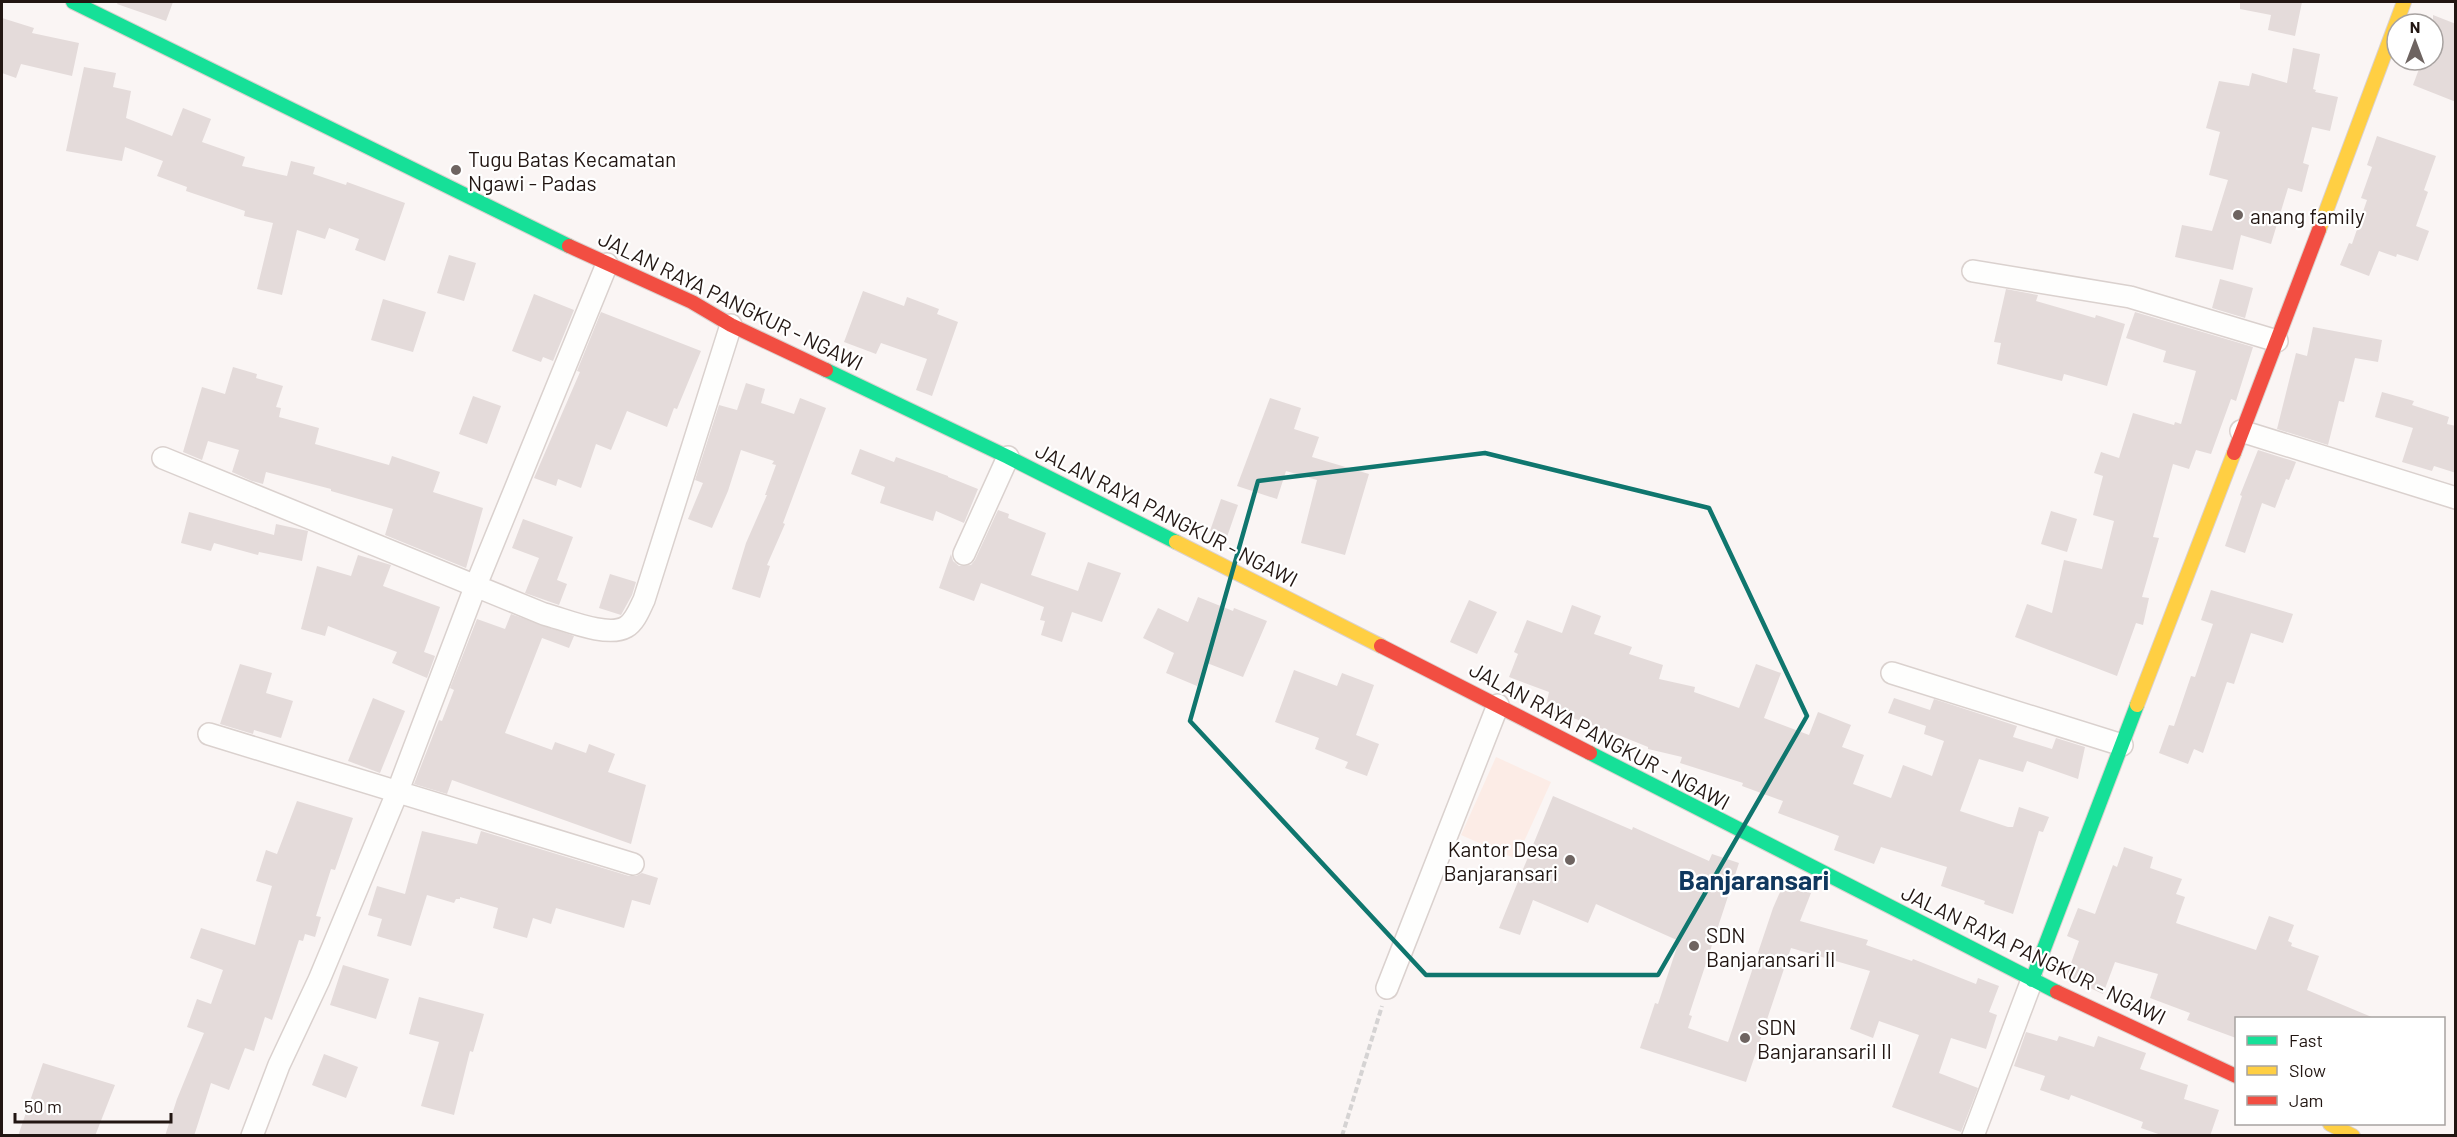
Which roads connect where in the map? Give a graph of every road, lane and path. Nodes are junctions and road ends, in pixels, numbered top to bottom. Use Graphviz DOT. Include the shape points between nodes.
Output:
graph roads {
  1 [pos="73,2"];
  2 [pos="2403,2"];
  3 [pos="607,264"];
  4 [pos="1973,271"];
  5 [pos="731,324"];
  6 [pos="2277,341"];
  7 [pos="2241,431"];
  8 [pos="1008,457"];
  9 [pos="163,458"];
  10 [pos="2456,498"];
  11 [pos="964,554"];
  12 [pos="476,585"];
  13 [pos="1892,673"];
  14 [pos="1498,705"];
  15 [pos="209,734"];
  16 [pos="2122,745"];
  17 [pos="397,793"];
  18 [pos="633,864"];
  19 [pos="2032,980"];
  20 [pos="1387,988"];
  21 [pos="2235,1076"];
  22 [pos="2332,1125"];
  23 [pos="252,1136"];
  24 [pos="1342,1136"];
  25 [pos="1973,1136"];
  26 [pos="2353,1136"];
  1 -- 3 [label="main road, JALAN RAYA PANGKUR - NGAWI"];
  2 -- 6 [label="main road"];
  3 -- 5 [label="main road, JALAN RAYA PANGKUR - NGAWI"];
  3 -- 12 [label="street"];
  4 -- 6 [label="street" via="2130,297"];
  5 -- 8 [label="main road, JALAN RAYA PANGKUR - NGAWI"];
  5 -- 12 [label="street" via="644,600 626,627 605,631 554,617"];
  6 -- 7 [label="main road"];
  7 -- 10 [label="street"];
  7 -- 16 [label="main road"];
  8 -- 11 [label="street"];
  8 -- 14 [label="main road, JALAN RAYA PANGKUR - NGAWI"];
  9 -- 12 [label="street"];
  12 -- 17 [label="street"];
  13 -- 16 [label="street"];
  14 -- 19 [label="main road, JALAN RAYA PANGKUR - NGAWI"];
  14 -- 20 [label="street"];
  15 -- 17 [label="street"];
  16 -- 19 [label="main road"];
  17 -- 18 [label="street"];
  17 -- 23 [label="street"];
  19 -- 21 [label="main road, JALAN RAYA PANGKUR - NGAWI"];
  19 -- 25 [label="street"];
  20 -- 24 [label="path"];
  22 -- 26 [label="main road"];
}
